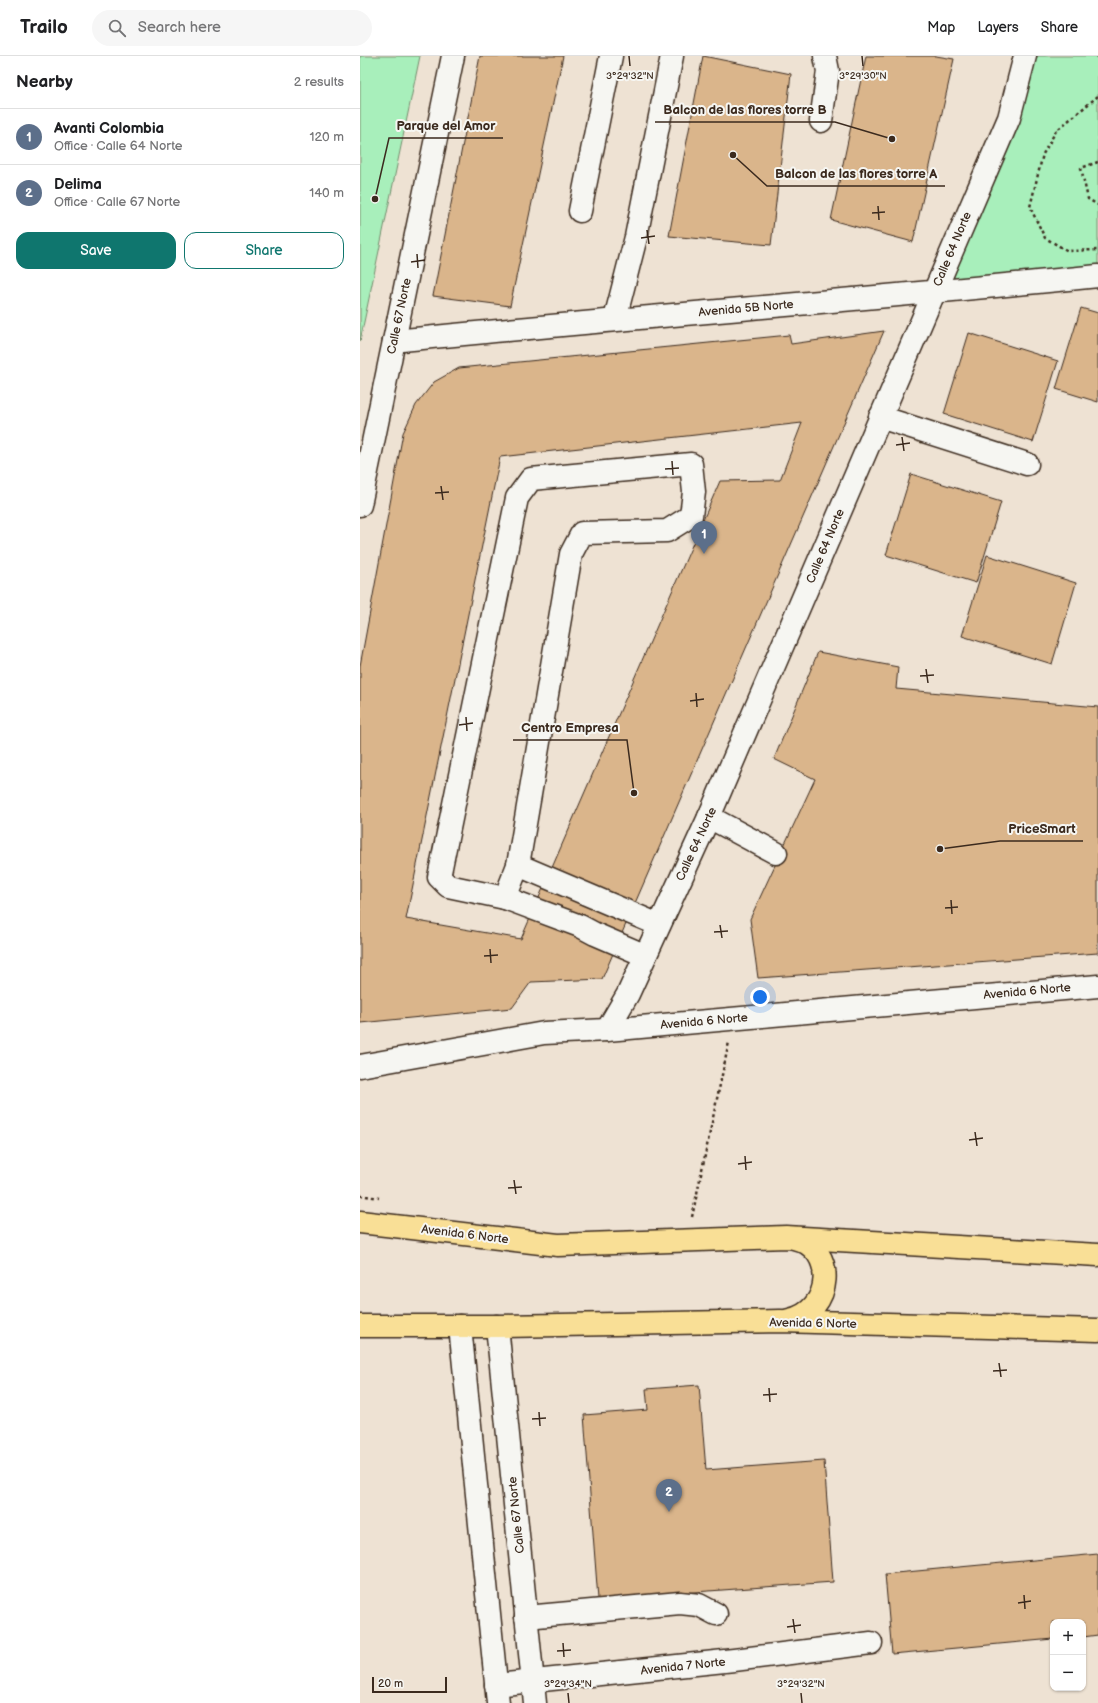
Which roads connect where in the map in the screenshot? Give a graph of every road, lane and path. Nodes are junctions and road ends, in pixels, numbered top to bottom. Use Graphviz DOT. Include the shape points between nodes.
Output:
graph roads {
  1 [pos="452,56"];
  2 [pos="611,56"];
  3 [pos="672,56"];
  4 [pos="825,56"];
  5 [pos="1025,56"];
  6 [pos="1098,96"];
  7 [pos="821,121"];
  8 [pos="1098,162"];
  9 [pos="1098,205"];
  10 [pos="580,211"];
  11 [pos="1098,250"];
  12 [pos="1098,276"];
  13 [pos="934,292"];
  14 [pos="615,319"];
  15 [pos="394,341"];
  16 [pos="880,417"];
  17 [pos="1027,464"];
  18 [pos="360,505"];
  19 [pos="709,817"];
  20 [pos="776,852"];
  21 [pos="518,865"];
  22 [pos="505,898"];
  23 [pos="659,925"];
  24 [pos="644,955"];
  25 [pos="1098,986"];
  26 [pos="607,1030"];
  27 [pos="730,1038"];
  28 [pos="360,1066"];
  29 [pos="360,1222"];
  30 [pos="786,1237"];
  31 [pos="688,1240"];
  32 [pos="1098,1255"];
  33 [pos="780,1322"];
  34 [pos="360,1326"];
  35 [pos="460,1326"];
  36 [pos="497,1326"];
  37 [pos="1098,1330"];
  38 [pos="716,1614"];
  39 [pos="526,1616"];
  40 [pos="871,1643"];
  41 [pos="533,1681"];
  42 [pos="497,1694"];
  43 [pos="535,1703"];
  1 -- 15 [label="street, Calle 67 Norte"];
  2 -- 10 [label="street"];
  3 -- 14 [label="street" via="636,237"];
  4 -- 7 [label="street" via="828,71"];
  5 -- 13 [label="street, Calle 64 Norte" via="1009,118"];
  6 -- 11 [label="path" via="1056,131 1043,154 1030,207 1044,238 1068,251"];
  8 -- 9 [label="path" via="1081,168 1088,199"];
  12 -- 13 [label="street, Avenida 5B Norte"];
  13 -- 14 [label="street, Avenida 5B Norte"];
  13 -- 16 [label="street, Calle 64 Norte"];
  14 -- 15 [label="street, Avenida 5B Norte"];
  15 -- 18 [label="street, Calle 67 Norte"];
  16 -- 17 [label="street"];
  16 -- 19 [label="street, Calle 64 Norte"];
  19 -- 20 [label="street"];
  19 -- 23 [label="street, Calle 64 Norte"];
  21 -- 22 [label="street"];
  21 -- 22 [label="street" via="571,554 582,533 667,532 691,516 694,492 691,464 531,479 517,498 439,877 448,886"];
  21 -- 23 [label="street"];
  22 -- 24 [label="street" via="580,926"];
  23 -- 24 [label="street, Calle 64 Norte"];
  24 -- 26 [label="street, Calle 64 Norte" via="628,994"];
  25 -- 26 [label="street, Avenida 6 Norte"];
  26 -- 28 [label="street, Avenida 6 Norte" via="544,1033"];
  27 -- 31 [label="path"];
  29 -- 31 [label="main road, Avenida 6 Norte" via="558,1245"];
  30 -- 31 [label="main road, Avenida 6 Norte"];
  30 -- 32 [label="main road, Avenida 6 Norte"];
  30 -- 33 [label="main road" via="796,1238 813,1248 823,1266 825,1286 809,1312 801,1317"];
  33 -- 36 [label="main road, Avenida 6 Norte"];
  33 -- 37 [label="main road, Avenida 6 Norte"];
  34 -- 35 [label="main road, Avenida 6 Norte"];
  35 -- 36 [label="main road, Avenida 6 Norte"];
  35 -- 42 [label="street"];
  36 -- 39 [label="street, Calle 67 Norte"];
  38 -- 39 [label="street" via="699,1605 680,1603"];
  39 -- 41 [label="street, Calle 67 Norte"];
  40 -- 41 [label="street, Avenida 7 Norte"];
  41 -- 42 [label="street, Avenida 7 Norte"];
  41 -- 43 [label="street, Calle 67 Norte"];
}
